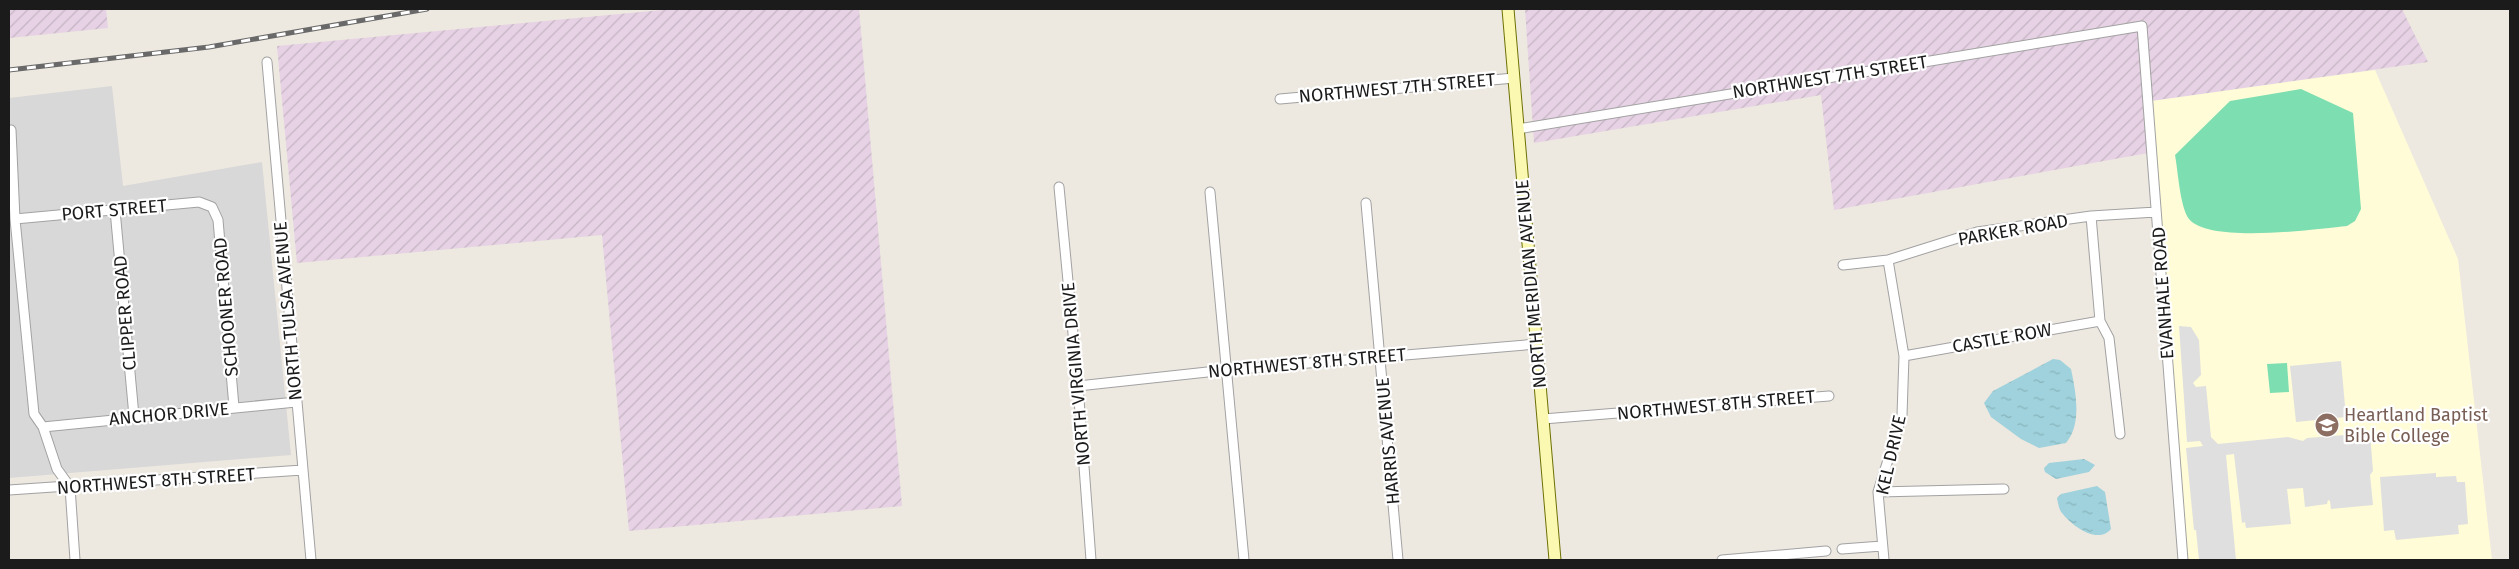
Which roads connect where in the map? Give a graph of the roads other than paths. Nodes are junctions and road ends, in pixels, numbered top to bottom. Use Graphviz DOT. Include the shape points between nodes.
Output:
graph roads {
  1 [pos="1508,9"];
  2 [pos="2142,26"];
  3 [pos="266,62"];
  4 [pos="1514,78"];
  5 [pos="1280,99"];
  6 [pos="1518,129"];
  7 [pos="11,130"];
  8 [pos="1059,187"];
  9 [pos="1210,192"];
  10 [pos="1366,202"];
  11 [pos="212,207"];
  12 [pos="115,210"];
  13 [pos="2156,212"];
  14 [pos="2091,216"];
  15 [pos="15,219"];
  16 [pos="1888,260"];
  17 [pos="1843,266"];
  18 [pos="2100,321"];
  19 [pos="1537,344"];
  20 [pos="1904,356"];
  21 [pos="1381,357"];
  22 [pos="1226,370"];
  23 [pos="1078,386"];
  24 [pos="1830,396"];
  25 [pos="296,402"];
  26 [pos="234,407"];
  27 [pos="134,416"];
  28 [pos="1543,419"];
  29 [pos="43,427"];
  30 [pos="2120,434"];
  31 [pos="303,470"];
  32 [pos="70,488"];
  33 [pos="9,490"];
  34 [pos="2004,490"];
  35 [pos="1878,492"];
  36 [pos="1882,546"];
  37 [pos="1842,550"];
  38 [pos="1826,551"];
  39 [pos="75,560"];
  40 [pos="311,560"];
  41 [pos="1091,560"];
  42 [pos="1244,560"];
  43 [pos="1398,560"];
  44 [pos="1555,560"];
  45 [pos="1722,560"];
  46 [pos="1884,560"];
  47 [pos="2183,560"];
  1 -- 4 [label="main road, NORTH MERIDIAN AVENUE"];
  2 -- 6 [label="street, NORTHWEST 7TH STREET"];
  2 -- 13 [label="street, EVANHALE ROAD"];
  3 -- 25 [label="street, NORTH TULSA AVENUE"];
  4 -- 5 [label="street, NORTHWEST 7TH STREET"];
  4 -- 6 [label="main road, NORTH MERIDIAN AVENUE"];
  6 -- 19 [label="main road, NORTH MERIDIAN AVENUE"];
  7 -- 15 [label="street"];
  8 -- 23 [label="street, NORTH VIRGINIA DRIVE"];
  9 -- 22 [label="street"];
  10 -- 21 [label="street, HARRIS AVENUE"];
  11 -- 12 [label="street, PORT STREET" via="199,202"];
  11 -- 26 [label="street, SCHOONER ROAD" via="218,220"];
  12 -- 15 [label="street, PORT STREET"];
  12 -- 27 [label="street, CLIPPER ROAD"];
  13 -- 14 [label="street, PARKER ROAD"];
  13 -- 47 [label="street, EVANHALE ROAD"];
  14 -- 16 [label="street, PARKER ROAD" via="1977,232"];
  14 -- 18 [label="street"];
  15 -- 29 [label="street" via="34,414"];
  16 -- 17 [label="street, PARKER ROAD"];
  16 -- 20 [label="street, KEL DRIVE"];
  18 -- 20 [label="street, CASTLE ROW"];
  18 -- 30 [label="street" via="2109,338"];
  19 -- 21 [label="street, NORTHWEST 8TH STREET"];
  19 -- 28 [label="main road, NORTH MERIDIAN AVENUE"];
  20 -- 35 [label="street, KEL DRIVE" via="1902,415"];
  21 -- 22 [label="street, NORTHWEST 8TH STREET"];
  21 -- 43 [label="street, HARRIS AVENUE"];
  22 -- 23 [label="street, NORTHWEST 8TH STREET"];
  22 -- 42 [label="street"];
  23 -- 41 [label="street, NORTH VIRGINIA DRIVE"];
  24 -- 28 [label="street, NORTHWEST 8TH STREET"];
  25 -- 26 [label="street, ANCHOR DRIVE"];
  25 -- 31 [label="street, NORTH TULSA AVENUE"];
  26 -- 27 [label="street, ANCHOR DRIVE"];
  27 -- 29 [label="street, ANCHOR DRIVE"];
  28 -- 44 [label="main road, NORTH MERIDIAN AVENUE"];
  29 -- 32 [label="street" via="57,470"];
  31 -- 32 [label="street, NORTHWEST 8TH STREET"];
  31 -- 40 [label="street, NORTH TULSA AVENUE"];
  32 -- 33 [label="street, NORTHWEST 8TH STREET"];
  32 -- 39 [label="street"];
  34 -- 35 [label="street"];
  35 -- 36 [label="street, KEL DRIVE"];
  36 -- 37 [label="street"];
  36 -- 46 [label="street, KEL DRIVE"];
  38 -- 45 [label="street"];
}
